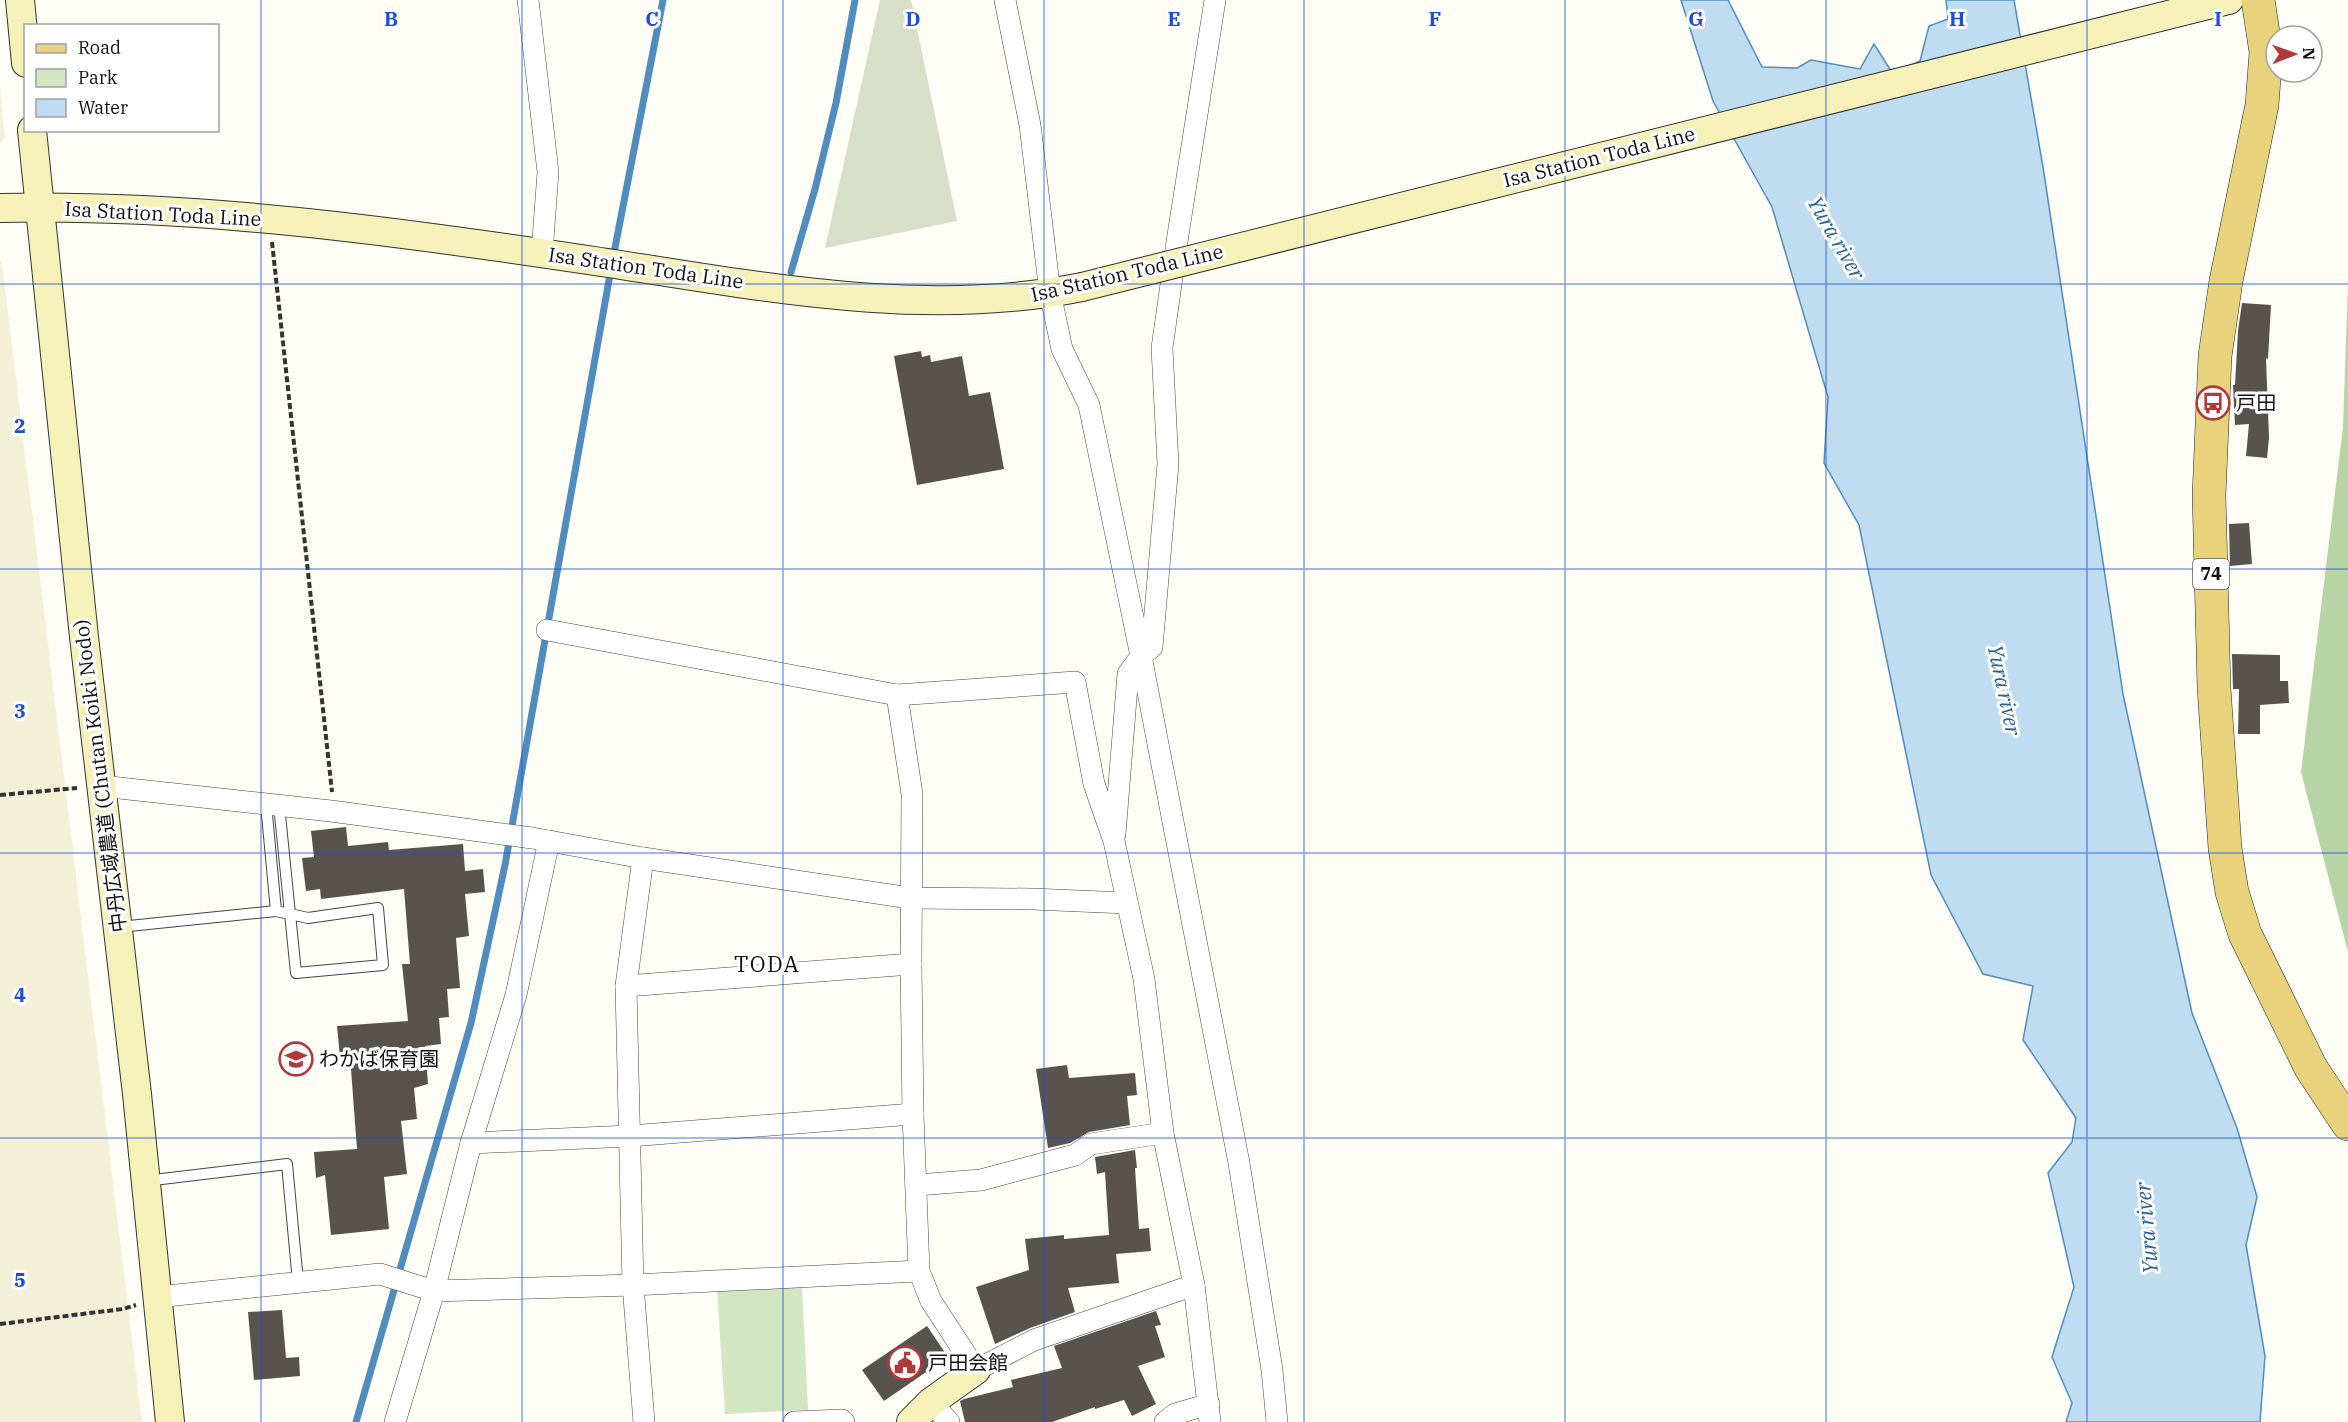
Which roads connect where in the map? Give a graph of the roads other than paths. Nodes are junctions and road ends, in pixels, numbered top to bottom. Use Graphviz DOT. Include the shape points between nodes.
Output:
graph roads {
  1 [pos="20,0"];
  2 [pos="528,0"];
  3 [pos="1005,0"];
  4 [pos="1215,0"];
  5 [pos="2258,0"];
  6 [pos="2218,3"];
  7 [pos="24,42"];
  8 [pos="32,132"];
  9 [pos="39,207"];
  10 [pos="0,208"];
  11 [pos="542,253"];
  12 [pos="1050,293"];
  13 [pos="547,630"];
  14 [pos="1141,656"];
  15 [pos="897,695"];
  16 [pos="101,786"];
  17 [pos="272,805"];
  18 [pos="541,840"];
  19 [pos="1114,841"];
  20 [pos="643,858"];
  21 [pos="910,898"];
  22 [pos="1126,903"];
  23 [pos="276,911"];
  24 [pos="291,914"];
  25 [pos="117,927"];
  26 [pos="910,964"];
  27 [pos="626,986"];
  28 [pos="913,1114"];
  29 [pos="2348,1124"];
  30 [pos="1163,1133"];
  31 [pos="630,1136"];
  32 [pos="471,1143"];
  33 [pos="145,1181"];
  34 [pos="916,1185"];
  35 [pos="920,1271"];
  36 [pos="298,1282"];
  37 [pos="633,1285"];
  38 [pos="1194,1286"];
  39 [pos="427,1288"];
  40 [pos="157,1297"];
  41 [pos="976,1370"];
  42 [pos="940,1412"];
  43 [pos="1210,1413"];
  44 [pos="170,1422"];
  45 [pos="395,1422"];
  46 [pos="644,1422"];
  47 [pos="794,1422"];
  48 [pos="844,1422"];
  49 [pos="911,1422"];
  50 [pos="1165,1422"];
  51 [pos="1277,1422"];
  1 -- 7 [label="main road"];
  2 -- 11 [label="street" via="548,172"];
  3 -- 12 [label="street" via="1030,126"];
  4 -- 14 [label="street" via="1162,348 1168,464 1152,647"];
  5 -- 29 [label="main road, 74" via="2266,52 2262,105 2215,356 2209,495 2214,688 2225,848 2232,892 2245,934 2311,1068"];
  6 -- 12 [label="main road, Isa Station Toda Line, bridge"];
  8 -- 9 [label="main road, 中丹広域農道 (Chutan Koiki Nodo)"];
  9 -- 10 [label="main road, Isa Station Toda Line"];
  9 -- 11 [label="main road, Isa Station Toda Line" via="177,211 431,237"];
  9 -- 16 [label="main road, 中丹広域農道 (Chutan Koiki Nodo)"];
  11 -- 12 [label="main road, Isa Station Toda Line" via="819,293 890,299 997,300"];
  12 -- 14 [label="street" via="1062,349 1089,405"];
  13 -- 15 [label="street"];
  14 -- 19 [label="street" via="1128,674"];
  14 -- 51 [label="street" via="1239,1163"];
  15 -- 19 [label="street" via="1075,682 1094,784"];
  15 -- 21 [label="street" via="912,794"];
  16 -- 17 [label="street"];
  16 -- 25 [label="main road, 中丹広域農道 (Chutan Koiki Nodo)"];
  17 -- 18 [label="street"];
  17 -- 23 [label="lane"];
  17 -- 24 [label="lane"];
  18 -- 20 [label="street"];
  18 -- 32 [label="street" via="516,995"];
  19 -- 22 [label="street"];
  20 -- 21 [label="street"];
  20 -- 27 [label="street"];
  21 -- 22 [label="street"];
  21 -- 26 [label="street"];
  22 -- 30 [label="street" via="1143,979"];
  23 -- 24 [label="lane"];
  23 -- 25 [label="lane"];
  24 -- 24 [label="lane" via="296,973 383,965 378,908 308,918"];
  25 -- 33 [label="main road, 中丹広域農道 (Chutan Koiki Nodo)"];
  26 -- 27 [label="street"];
  26 -- 28 [label="street"];
  27 -- 31 [label="street"];
  28 -- 31 [label="street"];
  28 -- 34 [label="street"];
  30 -- 34 [label="street" via="1091,1144 1075,1155 981,1180"];
  30 -- 38 [label="street"];
  31 -- 32 [label="street"];
  31 -- 37 [label="street"];
  32 -- 39 [label="street"];
  33 -- 36 [label="lane" via="286,1164"];
  33 -- 40 [label="main road, 中丹広域農道 (Chutan Koiki Nodo)"];
  34 -- 35 [label="street"];
  35 -- 37 [label="street"];
  35 -- 41 [label="street" via="931,1301"];
  36 -- 39 [label="street" via="380,1274"];
  36 -- 40 [label="street"];
  37 -- 39 [label="street"];
  37 -- 46 [label="street"];
  38 -- 41 [label="street" via="1034,1340"];
  38 -- 43 [label="street"];
  39 -- 45 [label="street"];
  40 -- 44 [label="main road, 中丹広域農道 (Chutan Koiki Nodo)"];
  41 -- 42 [label="main road"];
  42 -- 49 [label="main road"];
  43 -- 50 [label="street" via="1175,1414"];
  47 -- 48 [label="street"];
}
